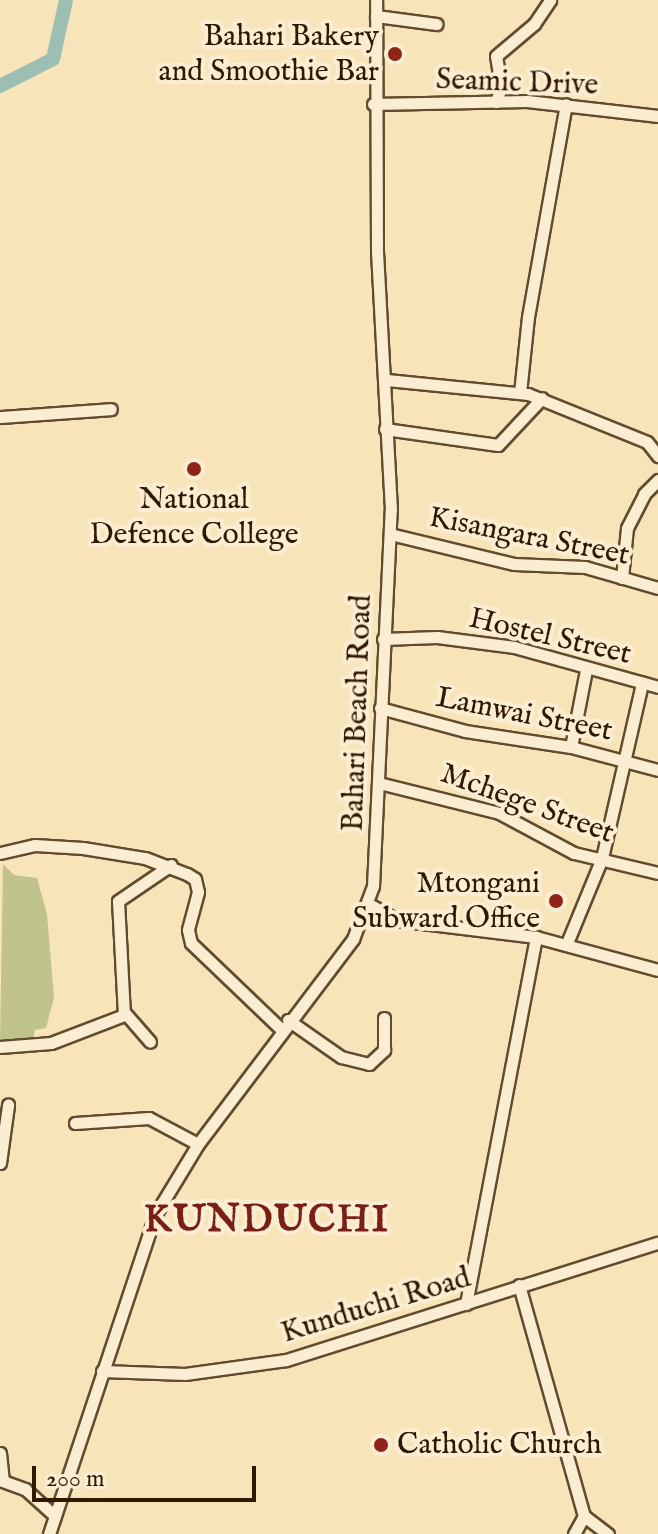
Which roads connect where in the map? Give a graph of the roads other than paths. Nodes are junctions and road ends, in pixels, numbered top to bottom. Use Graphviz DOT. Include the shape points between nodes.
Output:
graph roads {
  1 [pos="376,0"];
  2 [pos="550,0"];
  3 [pos="376,16"];
  4 [pos="436,24"];
  5 [pos="496,102"];
  6 [pos="373,104"];
  7 [pos="566,104"];
  8 [pos="658,116"];
  9 [pos="387,380"];
  10 [pos="520,393"];
  11 [pos="542,398"];
  12 [pos="111,409"];
  13 [pos="0,417"];
  14 [pos="385,429"];
  15 [pos="658,456"];
  16 [pos="658,480"];
  17 [pos="390,534"];
  18 [pos="622,578"];
  19 [pos="658,588"];
  20 [pos="383,639"];
  21 [pos="586,670"];
  22 [pos="642,683"];
  23 [pos="658,687"];
  24 [pos="380,708"];
  25 [pos="571,747"];
  26 [pos="625,761"];
  27 [pos="658,770"];
  28 [pos="379,783"];
  29 [pos="0,853"];
  30 [pos="602,858"];
  31 [pos="171,865"];
  32 [pos="658,873"];
  33 [pos="369,904"];
  34 [pos="536,937"];
  35 [pos="567,943"];
  36 [pos="658,970"];
  37 [pos="125,1013"];
  38 [pos="384,1018"];
  39 [pos="284,1024"];
  40 [pos="150,1042"];
  41 [pos="0,1047"];
  42 [pos="8,1105"];
  43 [pos="75,1123"];
  44 [pos="198,1144"];
  45 [pos="0,1163"];
  46 [pos="658,1243"];
  47 [pos="519,1285"];
  48 [pos="466,1304"];
  49 [pos="102,1371"];
  50 [pos="0,1453"];
  51 [pos="2,1480"];
  52 [pos="55,1516"];
  53 [pos="584,1516"];
  54 [pos="49,1534"];
  55 [pos="574,1534"];
  56 [pos="608,1534"];
  1 -- 3 [label="street, Bahari Beach Road"];
  2 -- 5 [label="street" via="534,24 496,56 501,87"];
  3 -- 4 [label="street"];
  3 -- 6 [label="street, Bahari Beach Road"];
  5 -- 6 [label="street, Seamic Drive"];
  5 -- 7 [label="street, Seamic Drive"];
  6 -- 9 [label="street, Bahari Beach Road"];
  7 -- 8 [label="street, Seamic Drive"];
  7 -- 10 [label="street" via="528,317"];
  9 -- 10 [label="street"];
  9 -- 14 [label="street, Bahari Beach Road"];
  10 -- 11 [label="street"];
  11 -- 14 [label="street" via="498,445"];
  11 -- 15 [label="street" via="647,442"];
  12 -- 13 [label="street"];
  14 -- 17 [label="street, Bahari Beach Road"];
  16 -- 18 [label="street" via="644,494 627,528"];
  17 -- 18 [label="street, Kisangara Street" via="514,564 585,567"];
  17 -- 20 [label="street, Bahari Beach Road"];
  18 -- 19 [label="street, Kisangara Street"];
  20 -- 21 [label="street, Hostel Street" via="437,637 514,647"];
  20 -- 24 [label="street, Bahari Beach Road"];
  21 -- 22 [label="street, Hostel Street"];
  21 -- 25 [label="street"];
  22 -- 23 [label="street, Hostel Street"];
  22 -- 26 [label="street"];
  24 -- 25 [label="street, Lamwai Street" via="480,735"];
  24 -- 28 [label="street, Bahari Beach Road"];
  25 -- 26 [label="street, Lamwai Street"];
  26 -- 27 [label="street, Lamwai Street"];
  26 -- 30 [label="street"];
  28 -- 30 [label="street, Mchege Street" via="499,813 574,853"];
  28 -- 33 [label="street, Bahari Beach Road" via="377,857"];
  29 -- 31 [label="street" via="17,846 59,847"];
  30 -- 32 [label="street, Mchege Street"];
  30 -- 35 [label="street"];
  31 -- 37 [label="street" via="118,901"];
  31 -- 39 [label="street" via="197,884 191,943"];
  33 -- 34 [label="street" via="397,920"];
  33 -- 39 [label="street, Bahari Beach Road" via="353,939"];
  34 -- 35 [label="street"];
  34 -- 48 [label="street"];
  35 -- 36 [label="street"];
  37 -- 40 [label="street"];
  37 -- 41 [label="street" via="51,1043"];
  38 -- 39 [label="street" via="384,1050 369,1064 341,1057"];
  39 -- 44 [label="street, Bahari Beach Road"];
  42 -- 45 [label="street"];
  43 -- 44 [label="street" via="141,1117"];
  44 -- 49 [label="street, Bahari Beach Road" via="155,1215"];
  46 -- 47 [label="street, Kunduchi Road"];
  47 -- 48 [label="street, Kunduchi Road"];
  47 -- 53 [label="street"];
  48 -- 49 [label="street, Kunduchi Road" via="360,1340 243,1369"];
  49 -- 52 [label="street, Bahari Beach Road"];
  50 -- 51 [label="street"];
  51 -- 52 [label="street" via="25,1489"];
  52 -- 54 [label="street, Bahari Beach Road"];
  53 -- 55 [label="street"];
  53 -- 56 [label="street"];
}
